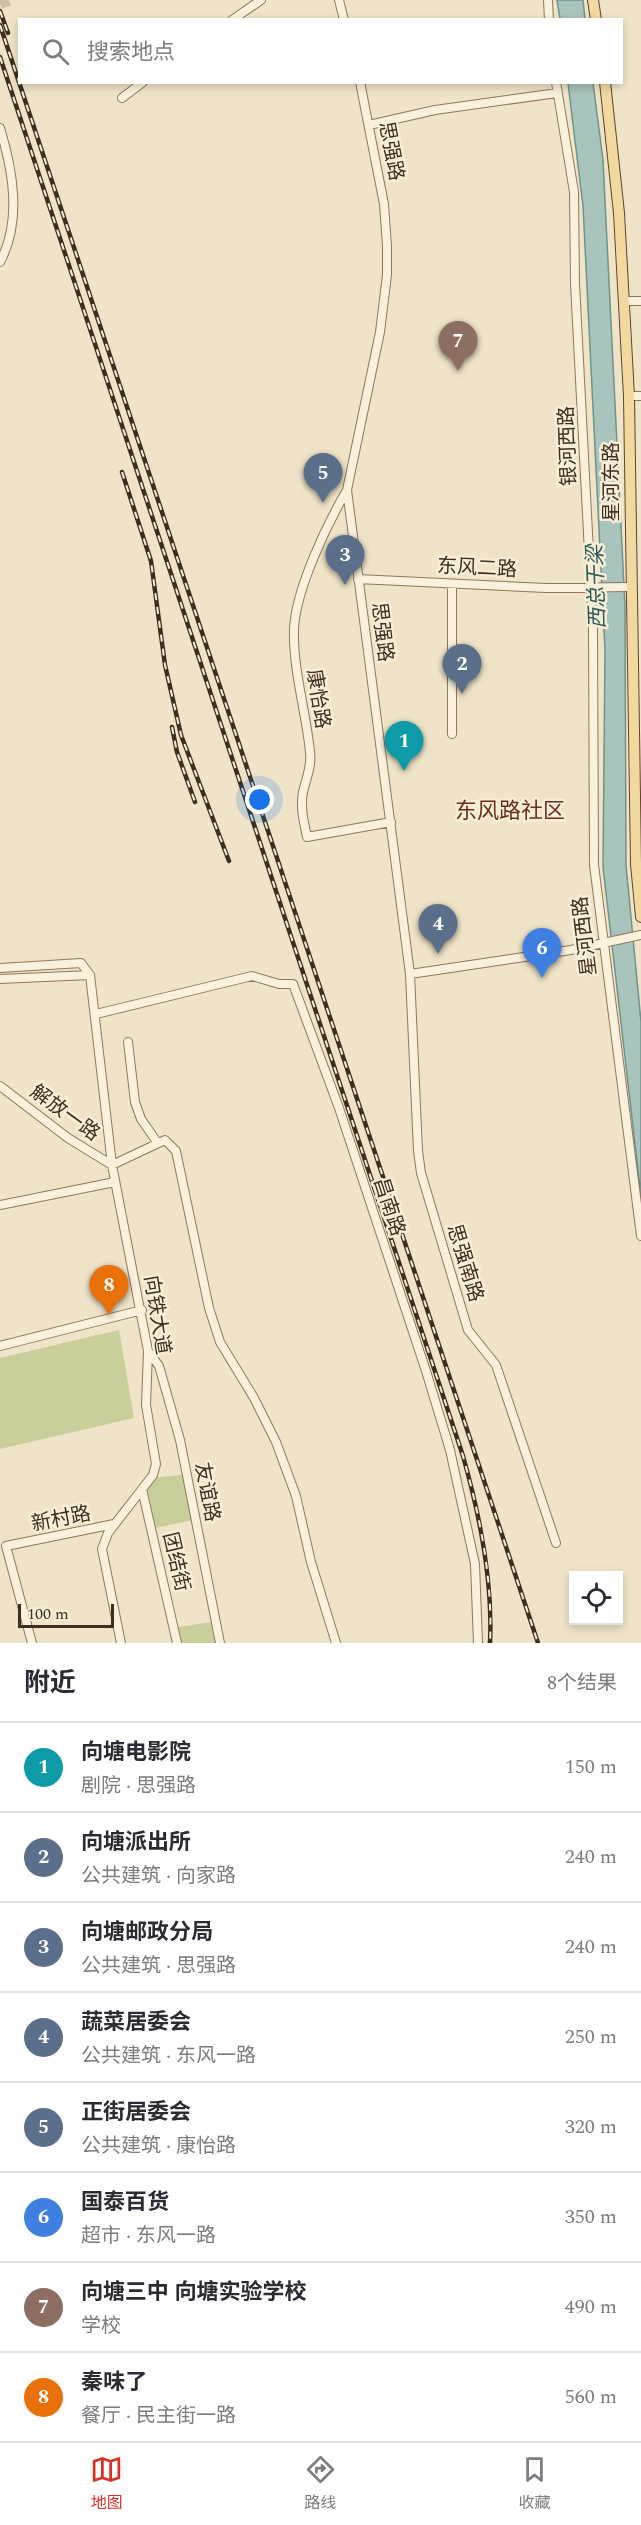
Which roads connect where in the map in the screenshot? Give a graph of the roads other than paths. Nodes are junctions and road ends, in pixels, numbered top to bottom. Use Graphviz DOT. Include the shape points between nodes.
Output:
graph roads {
  1 [pos="261,0"];
  2 [pos="339,0"];
  3 [pos="548,0"];
  4 [pos="594,0"];
  5 [pos="235,18"];
  6 [pos="344,18"];
  7 [pos="549,18"];
  8 [pos="596,18"];
  9 [pos="140,84"];
  10 [pos="360,84"];
  11 [pos="556,84"];
  12 [pos="605,84"];
  13 [pos="557,93"];
  14 [pos="122,98"];
  15 [pos="369,125"];
  16 [pos="0,128"];
  17 [pos="3,248"];
  18 [pos="0,262"];
  19 [pos="624,301"];
  20 [pos="641,301"];
  21 [pos="629,396"];
  22 [pos="641,396"];
  23 [pos="347,490"];
  24 [pos="358,579"];
  25 [pos="452,584"];
  26 [pos="628,587"];
  27 [pos="592,588"];
  28 [pos="637,658"];
  29 [pos="452,734"];
  30 [pos="594,809"];
  31 [pos="391,822"];
  32 [pos="641,917"];
  33 [pos="637,936"];
  34 [pos="602,944"];
  35 [pos="0,968"];
  36 [pos="410,974"];
  37 [pos="90,975"];
  38 [pos="0,979"];
  39 [pos="96,1014"];
  40 [pos="128,1042"];
  41 [pos="0,1086"];
  42 [pos="157,1142"];
  43 [pos="112,1165"];
  44 [pos="115,1182"];
  45 [pos="0,1205"];
  46 [pos="641,1236"];
  47 [pos="142,1310"];
  48 [pos="0,1346"];
  49 [pos="148,1350"];
  50 [pos="142,1489"];
  51 [pos="115,1524"];
  52 [pos="556,1543"];
  53 [pos="32,1643"];
  54 [pos="121,1643"];
  55 [pos="177,1643"];
  56 [pos="220,1643"];
  57 [pos="336,1643"];
  58 [pos="478,1643"];
  1 -- 5 [label="street"];
  2 -- 6 [label="street"];
  3 -- 7 [label="street"];
  4 -- 8 [label="main road"];
  9 -- 14 [label="street"];
  10 -- 15 [label="street, 思强路"];
  11 -- 13 [label="street, 银河西路"];
  12 -- 19 [label="main road, 星河东路"];
  13 -- 15 [label="street" via="435,110"];
  13 -- 27 [label="street, 银河西路" via="574,192 575,284"];
  15 -- 23 [label="street, 思强路" via="384,204 387,275 380,332"];
  16 -- 17 [label="street" via="9,159 13,196 12,224"];
  17 -- 18 [label="street"];
  19 -- 20 [label="street"];
  19 -- 21 [label="main road, 星河东路"];
  21 -- 22 [label="street"];
  21 -- 26 [label="main road, 星河东路"];
  23 -- 24 [label="street, 思强路"];
  23 -- 31 [label="street, 康怡路" via="331,518 298,602 295,620 298,685 310,754 302,812 308,837"];
  24 -- 25 [label="street, 东风二路"];
  24 -- 31 [label="street, 思强路"];
  25 -- 27 [label="street, 东风二路"];
  25 -- 29 [label="street"];
  26 -- 27 [label="street, 东风二路"];
  26 -- 28 [label="main road, 星河东路"];
  27 -- 30 [label="street, 银河西路"];
  28 -- 32 [label="main road, 星河东路" via="636,864"];
  30 -- 34 [label="street, 星河西路" via="594,865"];
  31 -- 36 [label="street, 思强路"];
  33 -- 34 [label="street"];
  34 -- 36 [label="street"];
  34 -- 46 [label="street, 星河西路"];
  35 -- 37 [label="street" via="81,963"];
  36 -- 52 [label="street, 思强南路" via="421,1173 468,1330 496,1365"];
  37 -- 38 [label="street"];
  37 -- 39 [label="street, 向铁大道"];
  39 -- 43 [label="street, 向铁大道"];
  39 -- 58 [label="street, 昌南路" via="252,976 293,984 339,1108 450,1450 475,1564"];
  40 -- 42 [label="street" via="135,1102"];
  41 -- 43 [label="street, 解放一路" via="68,1138"];
  42 -- 43 [label="street"];
  42 -- 57 [label="street" via="165,1140 176,1151 209,1308 220,1342 276,1442 296,1496"];
  43 -- 44 [label="street, 向铁大道"];
  44 -- 45 [label="street"];
  44 -- 47 [label="street, 向铁大道"];
  47 -- 48 [label="street"];
  47 -- 49 [label="street, 向铁大道"];
  49 -- 50 [label="street, 向铁大道" via="146,1405 156,1464"];
  49 -- 56 [label="street, 友谊路" via="159,1366 180,1440"];
  50 -- 51 [label="street, 向铁大道"];
  50 -- 55 [label="street, 团结街"];
  51 -- 53 [label="street, 新村路" via="6,1546"];
  51 -- 54 [label="street, 向铁大道" via="102,1549"];
}
